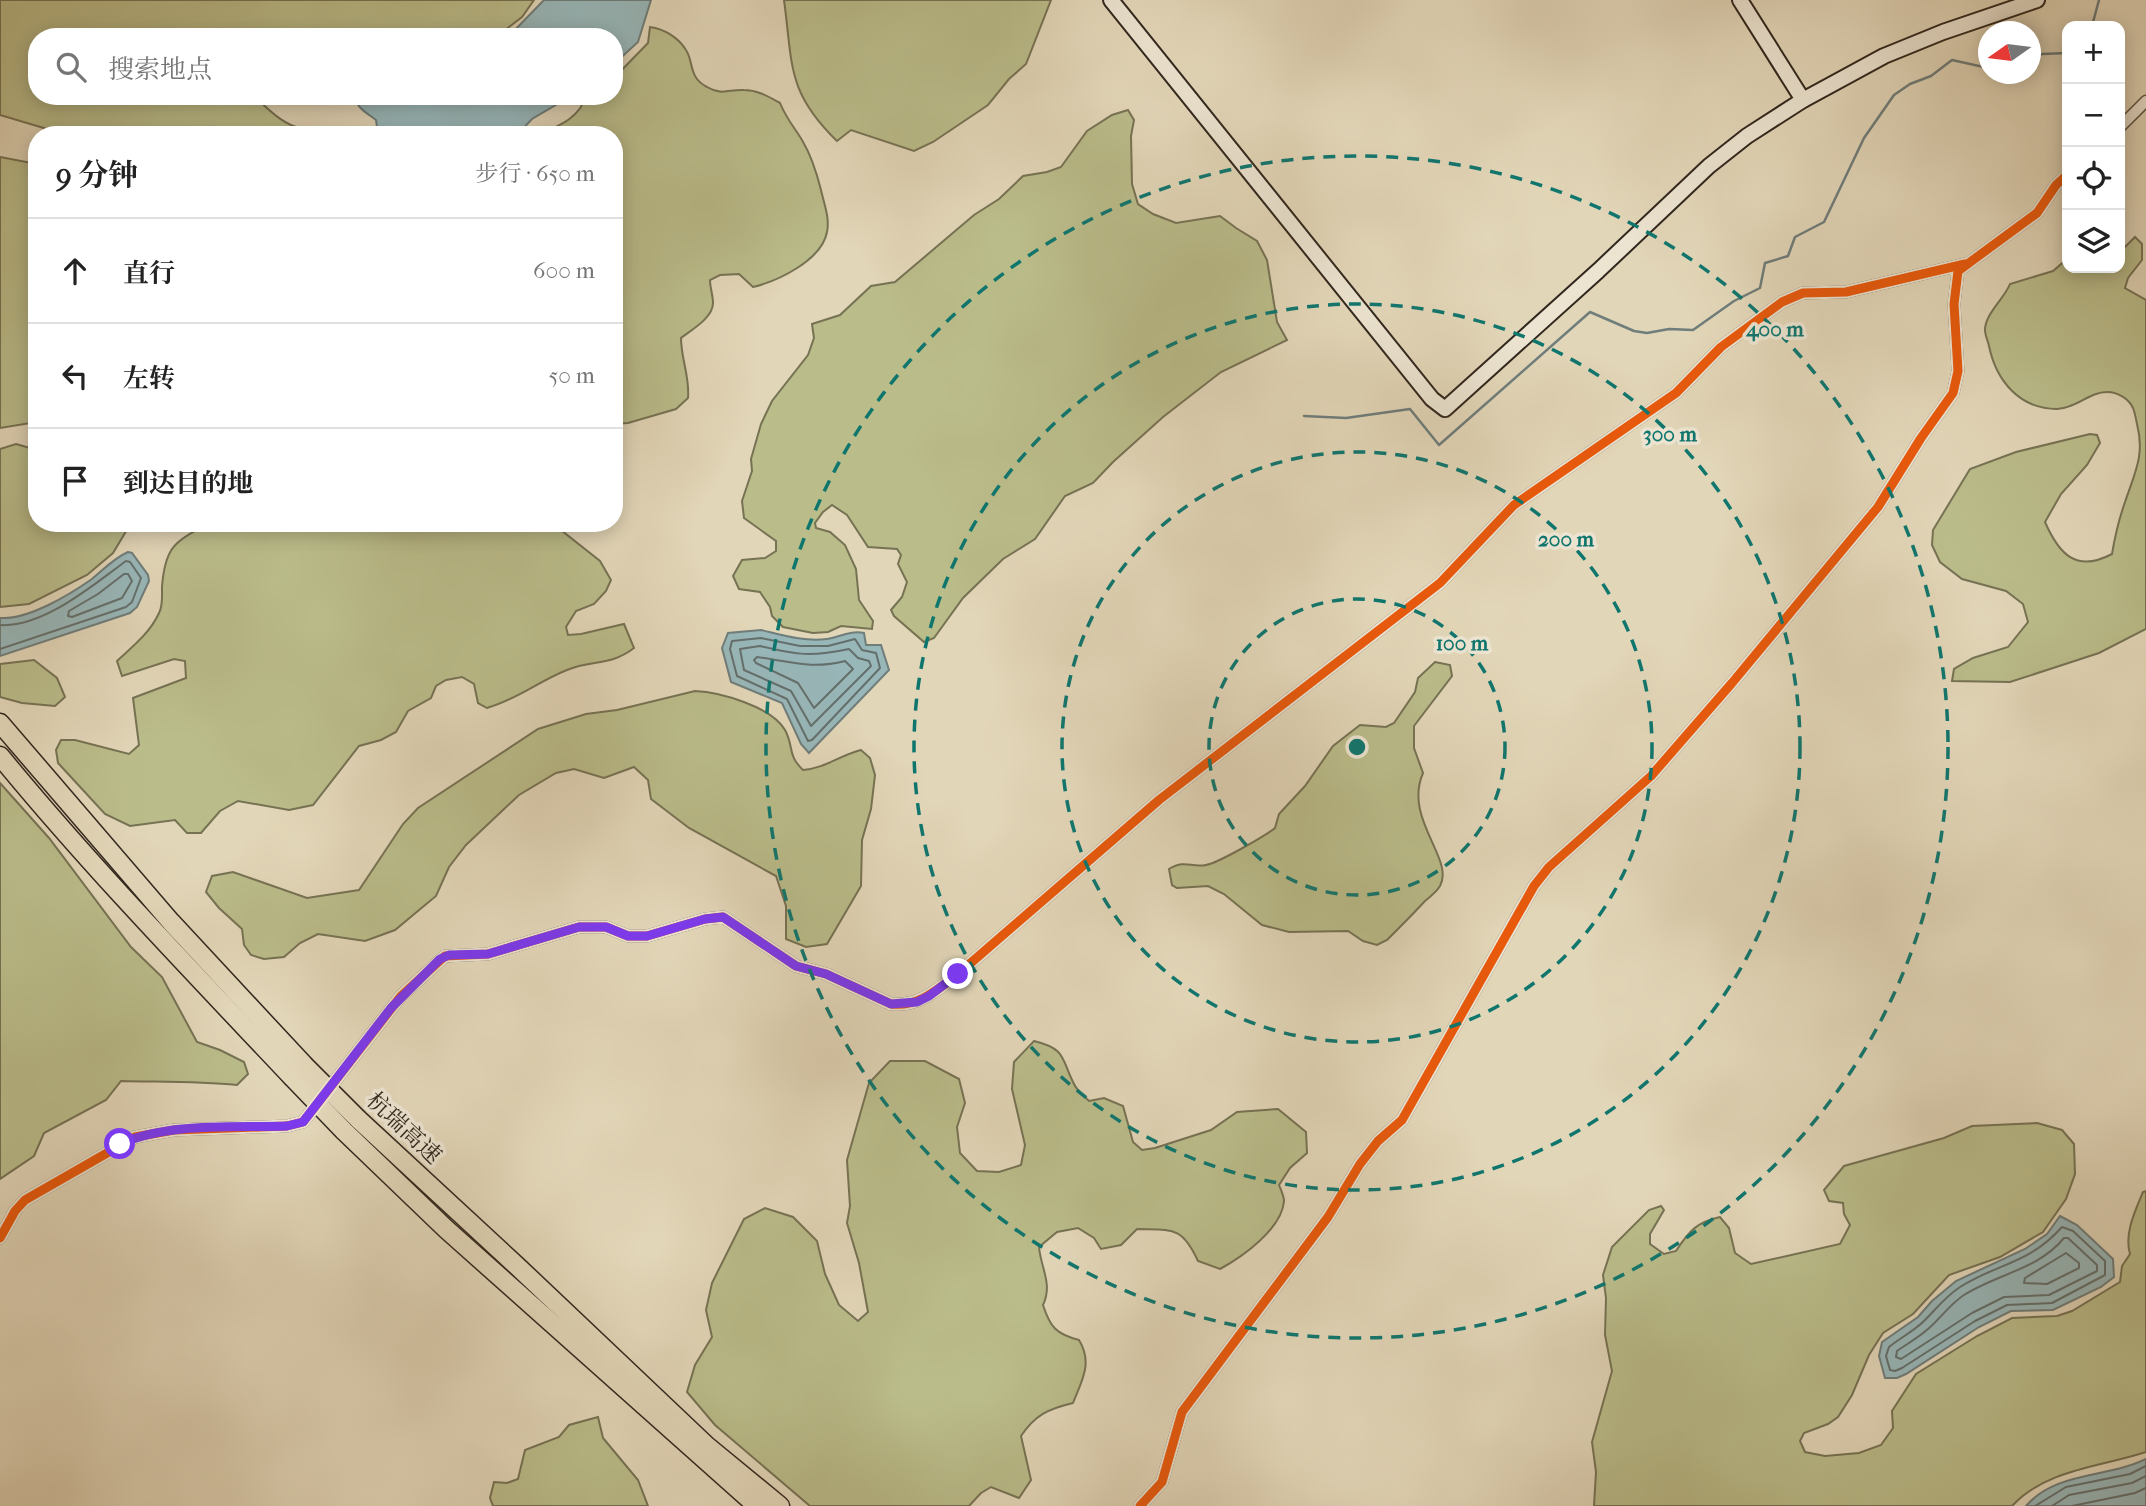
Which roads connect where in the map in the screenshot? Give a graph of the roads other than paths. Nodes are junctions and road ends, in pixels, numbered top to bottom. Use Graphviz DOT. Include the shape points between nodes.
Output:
graph roads {
  1 [pos="1111,0"];
  2 [pos="1740,0"];
  3 [pos="2037,0"];
  4 [pos="1803,100"];
  5 [pos="2146,101"];
  6 [pos="2125,122"];
  7 [pos="2062,180"];
  8 [pos="1965,264"];
  9 [pos="0,723"];
  10 [pos="0,756"];
  11 [pos="298,1071"];
  12 [pos="351,1125"];
  13 [pos="0,1238"];
  14 [pos="757,1506"];
  15 [pos="780,1506"];
  16 [pos="1140,1506"];
  1 -- 4 [label="street" via="1445,410 1710,166"];
  2 -- 4 [label="street"];
  3 -- 4 [label="street" via="1884,56"];
  5 -- 6 [label="street"];
  7 -- 8 [label="street" via="2036,213"];
  8 -- 13 [label="street" via="1855,290 1803,293 1782,302 1721,347 1676,393 1514,505 1440,583 1159,800 958,974 917,1002 891,1004 826,974 796,966 723,917 647,936 628,936 606,927 579,927 488,954 449,955 396,1002 303,1122 174,1130 135,1137 25,1200"];
  8 -- 16 [label="street" via="1958,271 1954,304 1958,371 1953,393 1878,507 1651,776 1549,866 1534,886 1402,1120 1360,1164 1328,1217 1182,1412 1161,1482"];
  9 -- 11 [label="highway, 杭瑞高速"];
  10 -- 11 [label="highway, 杭瑞高速" via="110,883"];
  11 -- 12 [label="highway, 杭瑞高速, bridge"];
  12 -- 14 [label="highway, 杭瑞高速" via="446,1228"];
  12 -- 15 [label="highway, 杭瑞高速" via="517,1266 707,1446"];
}
